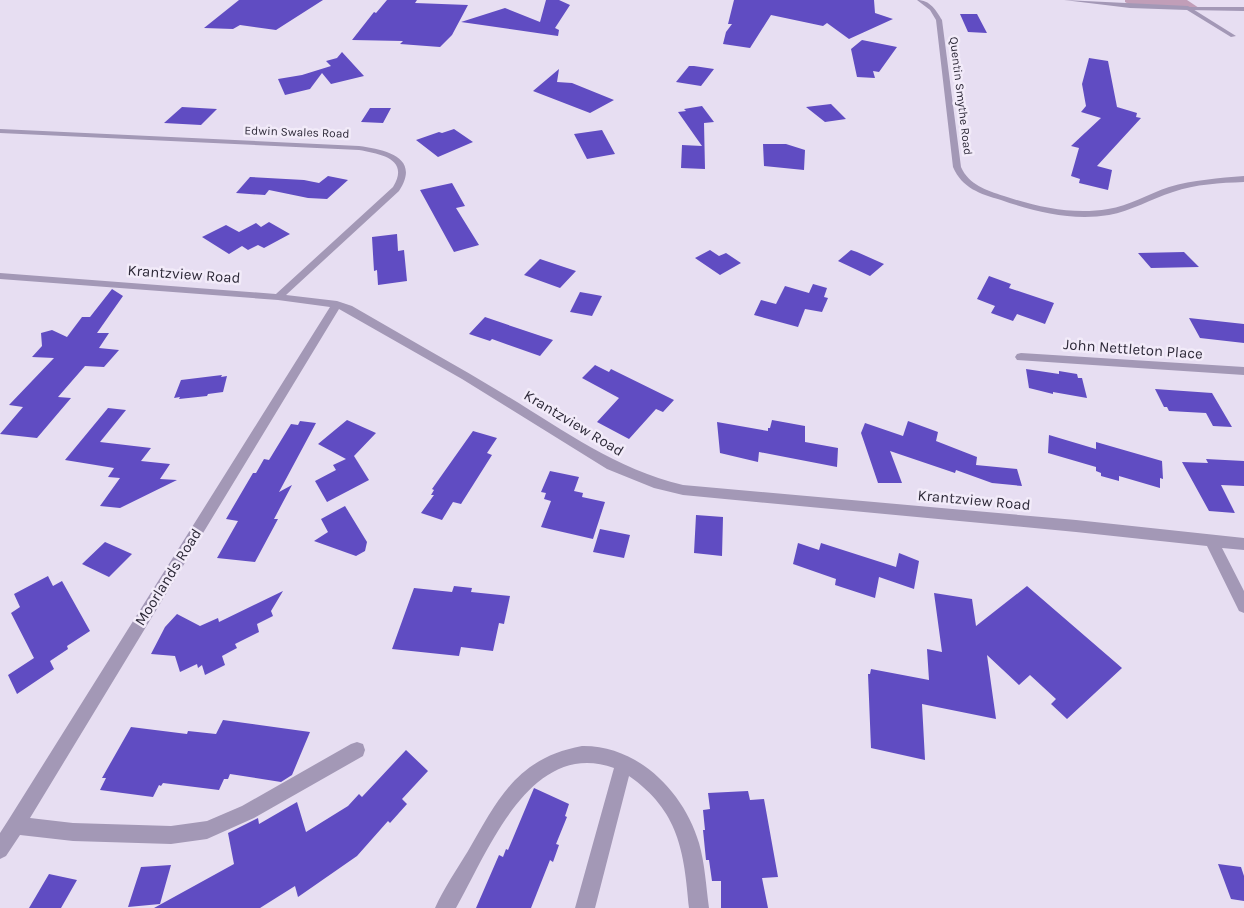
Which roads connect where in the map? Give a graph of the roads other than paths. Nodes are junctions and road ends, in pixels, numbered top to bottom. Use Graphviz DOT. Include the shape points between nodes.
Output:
graph roads {
  1 [pos="920,0"];
  2 [pos="1068,0"];
  3 [pos="1188,8"];
  4 [pos="1244,9"];
  5 [pos="1233,36"];
  6 [pos="0,131"];
  7 [pos="1244,179"];
  8 [pos="0,276"];
  9 [pos="278,297"];
  10 [pos="337,304"];
  11 [pos="1021,357"];
  12 [pos="1244,370"];
  13 [pos="1212,542"];
  14 [pos="1244,544"];
  15 [pos="1244,606"];
  16 [pos="357,750"];
  17 [pos="624,764"];
  18 [pos="15,825"];
  19 [pos="0,850"];
  20 [pos="445,908"];
  21 [pos="585,908"];
  22 [pos="699,908"];
  1 -- 7 [label="street, Quentin Smythe Road" via="932,9 939,20 957,167 962,178 976,188 1029,206 1086,214 1121,209 1186,185"];
  2 -- 3 [label="street"];
  3 -- 4 [label="lane"];
  3 -- 5 [label="street"];
  6 -- 9 [label="street, Edwin Swales Road" via="359,148 387,154 401,164 404,174 396,189"];
  8 -- 9 [label="street, Krantzview Road"];
  9 -- 10 [label="street, Krantzview Road"];
  10 -- 13 [label="street, Krantzview Road" via="498,396 606,464 661,486"];
  10 -- 18 [label="street, Moorlands Road"];
  11 -- 12 [label="street, John Nettleton Place"];
  13 -- 14 [label="street, Krantzview Road"];
  13 -- 15 [label="street"];
  16 -- 18 [label="street" via="248,812 207,830 171,835 73,832"];
  17 -- 20 [label="street" via="592,754 568,757 541,770 517,788"];
  17 -- 21 [label="street"];
  17 -- 22 [label="street" via="648,778 668,798 683,824 694,862"];
  18 -- 19 [label="street, Moorlands Road"];
}
